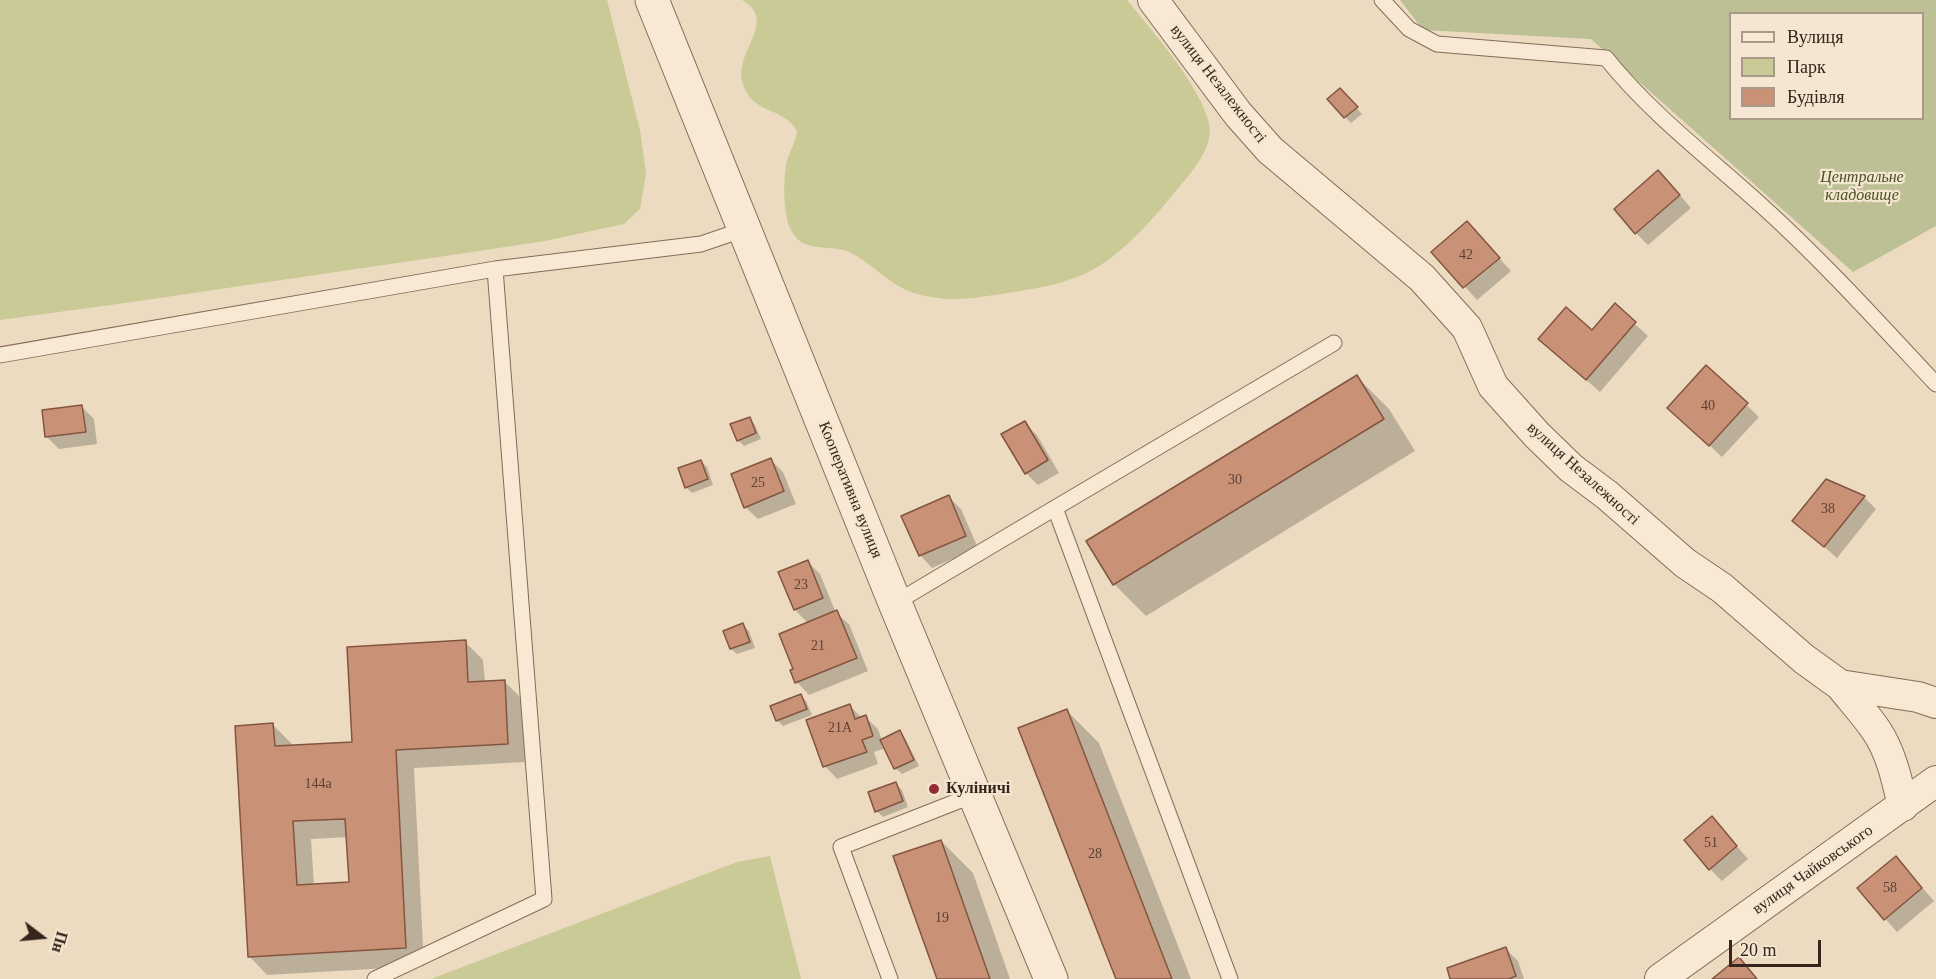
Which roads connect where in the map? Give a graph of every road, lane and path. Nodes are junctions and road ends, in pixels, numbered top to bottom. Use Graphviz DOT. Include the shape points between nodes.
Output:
graph roads {
  1 [pos="652,0"];
  2 [pos="1382,0"];
  3 [pos="1160,2"];
  4 [pos="745,229"];
  5 [pos="495,269"];
  6 [pos="1334,343"];
  7 [pos="0,355"];
  8 [pos="1936,384"];
  9 [pos="1055,508"];
  10 [pos="895,603"];
  11 [pos="1840,685"];
  12 [pos="1936,703"];
  13 [pos="1936,781"];
  14 [pos="976,794"];
  15 [pos="1903,806"];
  16 [pos="375,979"];
  17 [pos="890,979"];
  18 [pos="1051,979"];
  19 [pos="1230,979"];
  20 [pos="1659,979"];
  1 -- 4 [label="street, Кооперативна вулиця"];
  2 -- 8 [label="lane" via="1409,29 1437,44 1606,58 1646,104 1825,266"];
  3 -- 11 [label="street, вулиця Незалежності" via="1238,114 1270,150 1422,278 1467,328 1492,386 1536,435 1685,563 1722,588"];
  4 -- 5 [label="lane" via="701,244"];
  4 -- 10 [label="street, Кооперативна вулиця"];
  5 -- 7 [label="lane"];
  5 -- 16 [label="lane" via="544,899"];
  6 -- 9 [label="lane"];
  9 -- 10 [label="lane"];
  9 -- 19 [label="lane"];
  10 -- 14 [label="street, Кооперативна вулиця"];
  11 -- 12 [label="street, вулиця Незалежності"];
  11 -- 15 [label="street" via="1885,747"];
  13 -- 15 [label="street, вулиця Чайковського"];
  14 -- 17 [label="lane" via="841,847"];
  14 -- 18 [label="street, Кооперативна вулиця"];
  15 -- 20 [label="street, вулиця Чайковського"];
}
